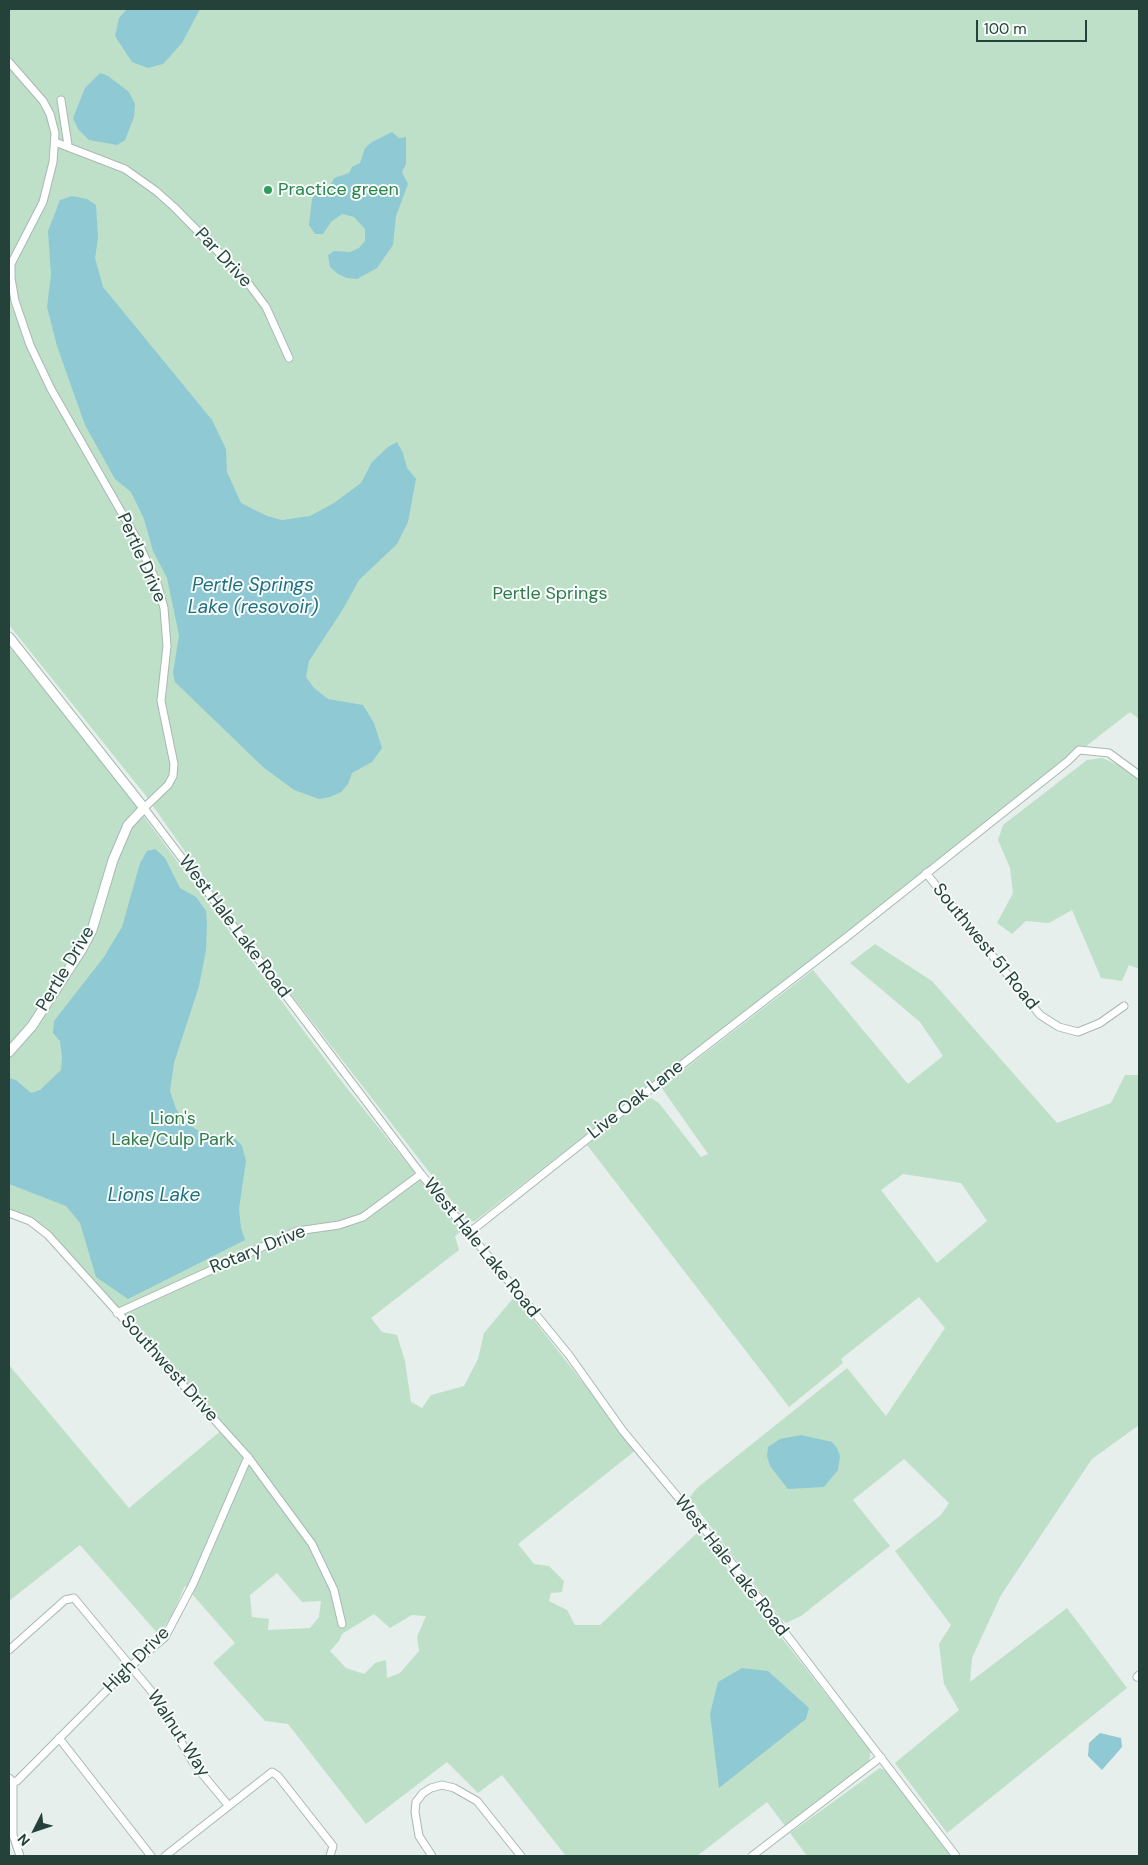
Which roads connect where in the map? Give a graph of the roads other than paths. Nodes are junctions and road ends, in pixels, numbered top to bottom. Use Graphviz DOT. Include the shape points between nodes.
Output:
graph roads {
  1 [pos="9,62"];
  2 [pos="61,100"];
  3 [pos="55,142"];
  4 [pos="68,145"];
  5 [pos="289,358"];
  6 [pos="9,637"];
  7 [pos="1139,775"];
  8 [pos="144,808"];
  9 [pos="926,873"];
  10 [pos="803,970"];
  11 [pos="1124,1006"];
  12 [pos="9,1052"];
  13 [pos="421,1174"];
  14 [pos="9,1213"];
  15 [pos="470,1232"];
  16 [pos="117,1312"];
  17 [pos="248,1457"];
  18 [pos="342,1624"];
  19 [pos="9,1650"];
  20 [pos="130,1666"];
  21 [pos="59,1738"];
  22 [pos="881,1757"];
  23 [pos="11,1780"];
  24 [pos="228,1805"];
  25 [pos="331,1855"];
  26 [pos="20,1856"];
  27 [pos="150,1856"];
  28 [pos="165,1856"];
  29 [pos="432,1856"];
  30 [pos="521,1856"];
  31 [pos="752,1856"];
  32 [pos="956,1856"];
  1 -- 3 [label="street, Pertle Drive" via="50,114"];
  2 -- 4 [label="street"];
  3 -- 4 [label="street, Par Drive"];
  3 -- 8 [label="street, Pertle Drive" via="49,184 31,229 11,264 11,278 30,345 51,389 135,536 157,583 164,608 168,646 162,714 174,764 173,776"];
  4 -- 5 [label="street, Par Drive" via="134,175 174,207 244,279 266,307"];
  6 -- 8 [label="street, West Hale Lake Road"];
  7 -- 9 [label="street, Southwest 51 Road" via="1109,752 1079,750"];
  8 -- 12 [label="street, Pertle Drive" via="128,825 113,860 92,930 82,949 32,1026"];
  8 -- 13 [label="street, West Hale Lake Road"];
  9 -- 10 [label="street, Southwest 51 Road"];
  9 -- 11 [label="street, Southwest 51 Road" via="1040,1015 1059,1027 1078,1032 1100,1023"];
  10 -- 15 [label="street, Live Oak Lane"];
  13 -- 15 [label="street, West Hale Lake Road"];
  13 -- 16 [label="street, Rotary Drive" via="363,1216 339,1225 297,1231"];
  14 -- 16 [label="street, Southwest Drive" via="43,1230"];
  15 -- 22 [label="street, West Hale Lake Road" via="569,1354 623,1431 721,1549"];
  16 -- 17 [label="street, Southwest Drive"];
  17 -- 18 [label="street, Southwest Drive" via="312,1544 334,1590"];
  17 -- 20 [label="street, High Drive" via="171,1628 165,1637"];
  19 -- 20 [label="street, Walnut Way" via="69,1597 74,1598"];
  20 -- 21 [label="street, High Drive"];
  20 -- 24 [label="street, Walnut Way" via="162,1706 194,1764"];
  21 -- 23 [label="street, High Drive" via="17,1780"];
  21 -- 27 [label="street"];
  22 -- 31 [label="street"];
  22 -- 32 [label="street, West Hale Lake Road"];
  23 -- 26 [label="street" via="13,1834"];
  24 -- 25 [label="street" via="272,1772 333,1846"];
  24 -- 28 [label="street"];
  29 -- 30 [label="street" via="415,1826 416,1802 422,1793 442,1785 477,1801"];
}
